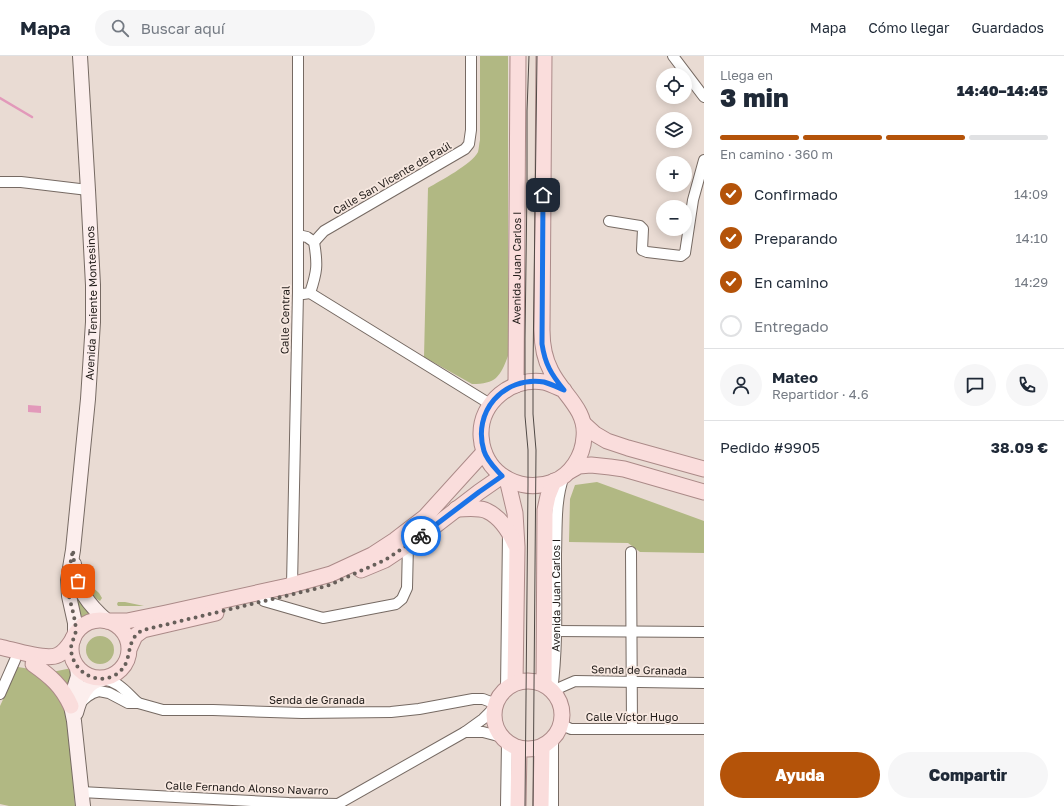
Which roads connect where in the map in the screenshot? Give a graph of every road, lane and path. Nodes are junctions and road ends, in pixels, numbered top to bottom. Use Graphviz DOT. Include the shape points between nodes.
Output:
graph roads {
  1 [pos="80,56"];
  2 [pos="298,56"];
  3 [pos="471,56"];
  4 [pos="518,56"];
  5 [pos="544,56"];
  6 [pos="673,56"];
  7 [pos="704,97"];
  8 [pos="704,160"];
  9 [pos="0,182"];
  10 [pos="88,190"];
  11 [pos="609,221"];
  12 [pos="298,235"];
  13 [pos="314,242"];
  14 [pos="298,292"];
  15 [pos="310,293"];
  16 [pos="516,385"];
  17 [pos="564,390"];
  18 [pos="490,404"];
  19 [pos="584,424"];
  20 [pos="484,452"];
  21 [pos="704,469"];
  22 [pos="563,476"];
  23 [pos="505,477"];
  24 [pos="704,492"];
  25 [pos="456,509"];
  26 [pos="508,530"];
  27 [pos="408,544"];
  28 [pos="517,547"];
  29 [pos="73,550"];
  30 [pos="631,552"];
  31 [pos="292,585"];
  32 [pos="264,600"];
  33 [pos="107,621"];
  34 [pos="555,631"];
  35 [pos="632,631"];
  36 [pos="704,632"];
  37 [pos="74,637"];
  38 [pos="130,647"];
  39 [pos="0,648"];
  40 [pos="0,658"];
  41 [pos="15,660"];
  42 [pos="33,664"];
  43 [pos="77,667"];
  44 [pos="103,679"];
  45 [pos="632,682"];
  46 [pos="704,683"];
  47 [pos="510,686"];
  48 [pos="548,687"];
  49 [pos="0,694"];
  50 [pos="138,703"];
  51 [pos="495,705"];
  52 [pos="74,706"];
  53 [pos="562,725"];
  54 [pos="632,729"];
  55 [pos="704,729"];
  56 [pos="465,732"];
  57 [pos="509,743"];
  58 [pos="547,744"];
  59 [pos="81,792"];
  60 [pos="289,804"];
  61 [pos="83,806"];
  62 [pos="506,806"];
  63 [pos="518,806"];
  64 [pos="541,806"];
  65 [pos="554,806"];
  1 -- 10 [label="main road, Avenida Teniente Montesinos"];
  2 -- 12 [label="street, Calle Central"];
  3 -- 13 [label="street, Calle San Vicente de Paúl" via="471,130 469,144 465,149 324,231"];
  4 -- 16 [label="main road, Avenida Juan Carlos I"];
  5 -- 17 [label="main road" via="542,337 545,360"];
  6 -- 7 [label="street"];
  8 -- 11 [label="street" via="685,253 681,256 642,250 643,229 640,226"];
  9 -- 10 [label="street"];
  10 -- 29 [label="main road, Avenida Teniente Montesinos" via="93,322 91,369"];
  12 -- 13 [label="street"];
  12 -- 14 [label="street, Calle Central"];
  13 -- 15 [label="street" via="318,260"];
  14 -- 15 [label="street"];
  14 -- 31 [label="street, Calle Central"];
  15 -- 18 [label="street"];
  16 -- 17 [label="main road" via="543,382"];
  16 -- 18 [label="main road" via="502,392"];
  17 -- 19 [label="main road"];
  18 -- 20 [label="main road" via="483,419 481,436"];
  19 -- 21 [label="main road" via="607,441"];
  19 -- 22 [label="main road" via="582,449 577,461"];
  20 -- 23 [label="main road" via="491,465"];
  20 -- 31 [label="main road" via="424,517 395,540 331,574"];
  22 -- 23 [label="main road" via="543,485 531,486 519,484"];
  22 -- 24 [label="main road" via="579,466 610,466"];
  22 -- 34 [label="street, Avenida Juan Carlos I" via="558,497"];
  22 -- 48 [label="main road, Avenida Juan Carlos I" via="548,496 545,510"];
  23 -- 25 [label="main road"];
  23 -- 28 [label="main road" via="515,513"];
  25 -- 26 [label="main road" via="486,510"];
  25 -- 27 [label="main road"];
  26 -- 28 [label="main road"];
  26 -- 47 [label="street"];
  27 -- 32 [label="main road" via="385,560 327,586"];
  27 -- 32 [label="street" via="407,588 402,599 396,604 323,618"];
  28 -- 47 [label="main road"];
  29 -- 33 [label="main road, Avenida Teniente Montesinos" via="75,573 83,594"];
  29 -- 37 [label="main road, Avenida Teniente Montesinos" via="68,588 75,623"];
  30 -- 35 [label="street"];
  31 -- 33 [label="main road" via="166,614 127,621"];
  32 -- 38 [label="main road" via="143,630 135,636"];
  33 -- 37 [label="main road" via="87,623"];
  33 -- 38 [label="main road" via="116,624 122,630"];
  34 -- 35 [label="street"];
  34 -- 48 [label="street, Avenida Juan Carlos I" via="556,664"];
  35 -- 36 [label="street"];
  35 -- 45 [label="street"];
  37 -- 39 [label="main road" via="63,652 56,656 41,656"];
  37 -- 43 [label="main road" via="71,645 72,657"];
  38 -- 44 [label="main road" via="128,660 121,671"];
  40 -- 41 [label="main road"];
  41 -- 42 [label="main road"];
  41 -- 49 [label="street"];
  42 -- 43 [label="main road"];
  42 -- 52 [label="main road" via="56,682"];
  43 -- 44 [label="main road" via="86,675"];
  43 -- 52 [label="main road" via="78,676 71,700"];
  44 -- 50 [label="street" via="120,685"];
  44 -- 52 [label="main road" via="91,683"];
  45 -- 46 [label="street, Senda de Granada"];
  45 -- 48 [label="street, Senda de Granada" via="575,681"];
  45 -- 54 [label="street"];
  47 -- 48 [label="main road" via="526,681"];
  47 -- 51 [label="main road"];
  48 -- 53 [label="main road" via="560,701 563,712"];
  50 -- 51 [label="street, Senda de Granada" via="163,710 302,713 391,712 473,699 483,699"];
  50 -- 52 [label="street, Senda de Granada" via="128,703 99,691"];
  51 -- 56 [label="street, Calle Fernando Alonso Navarro" via="483,719"];
  51 -- 57 [label="main road" via="495,723"];
  52 -- 59 [label="main road"];
  53 -- 54 [label="street, Calle Víctor Hugo" via="571,729"];
  53 -- 58 [label="main road"];
  54 -- 55 [label="street, Calle Víctor Hugo"];
  56 -- 57 [label="street" via="483,732"];
  56 -- 60 [label="street, Calle Fernando Alonso Navarro" via="338,804"];
  57 -- 58 [label="main road" via="526,750 534,750"];
  57 -- 62 [label="street"];
  57 -- 63 [label="main road"];
  58 -- 64 [label="main road"];
  58 -- 65 [label="street" via="554,779"];
  59 -- 60 [label="street, Calle Fernando Alonso Navarro"];
  59 -- 61 [label="main road"];
}
